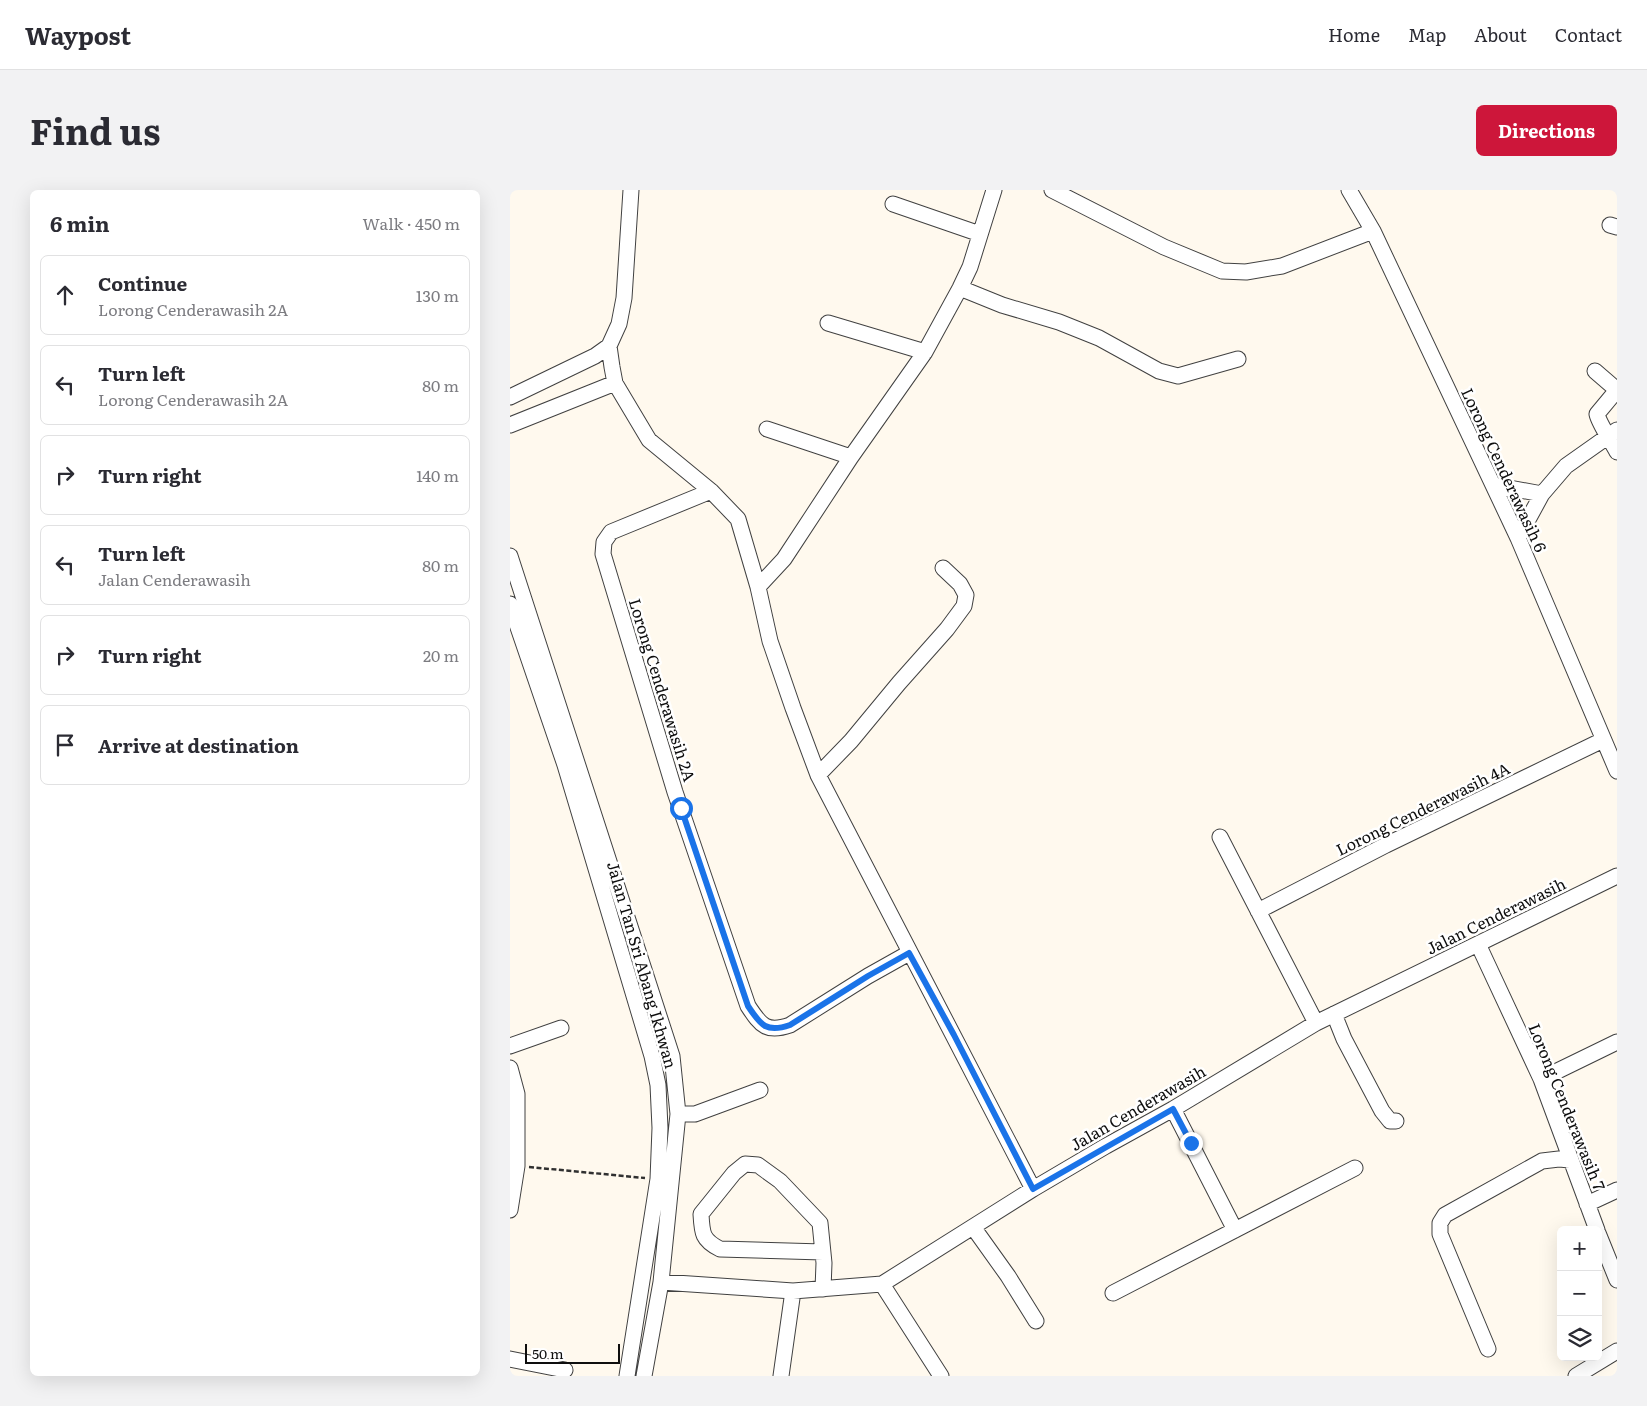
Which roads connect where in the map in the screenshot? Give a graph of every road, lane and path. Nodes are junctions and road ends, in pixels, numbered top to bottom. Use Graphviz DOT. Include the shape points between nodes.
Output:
graph roads {
  1 [pos="632,190"];
  2 [pos="994,190"];
  3 [pos="1052,190"];
  4 [pos="1349,190"];
  5 [pos="893,204"];
  6 [pos="1373,231"];
  7 [pos="980,234"];
  8 [pos="960,288"];
  9 [pos="828,323"];
  10 [pos="610,346"];
  11 [pos="925,352"];
  12 [pos="1238,359"];
  13 [pos="1595,371"];
  14 [pos="615,383"];
  15 [pos="1617,390"];
  16 [pos="510,396"];
  17 [pos="510,425"];
  18 [pos="767,429"];
  19 [pos="1613,434"];
  20 [pos="1617,452"];
  21 [pos="851,457"];
  22 [pos="1493,485"];
  23 [pos="711,491"];
  24 [pos="1542,494"];
  25 [pos="1518,538"];
  26 [pos="510,556"];
  27 [pos="943,568"];
  28 [pos="758,587"];
  29 [pos="510,604"];
  30 [pos="1603,740"];
  31 [pos="1617,771"];
  32 [pos="818,776"];
  33 [pos="1220,837"];
  34 [pos="1617,876"];
  35 [pos="1258,911"];
  36 [pos="1478,944"];
  37 [pos="909,953"];
  38 [pos="1334,1014"];
  39 [pos="1316,1023"];
  40 [pos="561,1028"];
  41 [pos="1617,1042"];
  42 [pos="510,1046"];
  43 [pos="510,1068"];
  44 [pos="1540,1079"];
  45 [pos="760,1090"];
  46 [pos="1173,1109"];
  47 [pos="678,1114"];
  48 [pos="1396,1121"];
  49 [pos="513,1143"];
  50 [pos="1570,1160"];
  51 [pos="518,1166"];
  52 [pos="1355,1168"];
  53 [pos="658,1179"];
  54 [pos="1033,1189"];
  55 [pos="1617,1190"];
  56 [pos="1587,1204"];
  57 [pos="510,1210"];
  58 [pos="1595,1226"];
  59 [pos="973,1227"];
  60 [pos="1235,1230"];
  61 [pos="1602,1243"];
  62 [pos="822,1252"];
  63 [pos="1617,1280"];
  64 [pos="662,1282"];
  65 [pos="882,1284"];
  66 [pos="823,1289"];
  67 [pos="793,1291"];
  68 [pos="1113,1293"];
  69 [pos="1036,1321"];
  70 [pos="1488,1350"];
  71 [pos="1617,1351"];
  72 [pos="510,1359"];
  73 [pos="565,1370"];
  74 [pos="1578,1375"];
  75 [pos="627,1376"];
  76 [pos="644,1376"];
  77 [pos="781,1376"];
  78 [pos="941,1376"];
  1 -- 10 [label="street" via="624,298 620,324"];
  2 -- 7 [label="street"];
  3 -- 6 [label="street" via="1164,247 1222,271 1246,272 1282,266"];
  4 -- 6 [label="street, Lorong Cenderawasih 6"];
  5 -- 7 [label="street"];
  6 -- 22 [label="street, Lorong Cenderawasih 6"];
  7 -- 8 [label="street"];
  8 -- 11 [label="street"];
  8 -- 12 [label="street" via="1099,338 1159,371 1178,376"];
  9 -- 11 [label="street"];
  10 -- 14 [label="street"];
  10 -- 16 [label="street"];
  11 -- 21 [label="street"];
  13 -- 15 [label="street"];
  14 -- 17 [label="street"];
  14 -- 23 [label="street" via="649,440"];
  15 -- 19 [label="street" via="1597,414 1598,420"];
  18 -- 21 [label="street"];
  19 -- 20 [label="street"];
  19 -- 24 [label="street" via="1566,466"];
  21 -- 28 [label="street" via="784,558"];
  22 -- 24 [label="street"];
  22 -- 25 [label="street, Lorong Cenderawasih 6"];
  23 -- 28 [label="street" via="738,518"];
  23 -- 37 [label="street, Lorong Cenderawasih 2A" via="611,532 604,542 603,554 675,792 748,1006 756,1020 768,1028 790,1025"];
  24 -- 25 [label="street"];
  25 -- 30 [label="street, Lorong Cenderawasih 6"];
  26 -- 47 [label="street, Jalan Tan Sri Abang Ikhwan" via="672,1056"];
  27 -- 32 [label="street" via="960,584 966,595 964,606"];
  28 -- 32 [label="street" via="770,641"];
  29 -- 53 [label="street, Jalan Tan Sri Abang Ikhwan" via="564,765 652,1056 660,1119"];
  30 -- 31 [label="street, Lorong Cenderawasih 6"];
  30 -- 35 [label="street, Lorong Cenderawasih 4A" via="1353,861"];
  32 -- 37 [label="street"];
  33 -- 35 [label="street"];
  34 -- 36 [label="street, Jalan Cenderawasih"];
  35 -- 39 [label="street"];
  36 -- 38 [label="street, Jalan Cenderawasih"];
  36 -- 44 [label="street, Lorong Cenderawasih 7"];
  37 -- 54 [label="street"];
  38 -- 39 [label="street, Jalan Cenderawasih"];
  38 -- 48 [label="street" via="1382,1111 1390,1121"];
  39 -- 46 [label="street, Jalan Cenderawasih"];
  40 -- 42 [label="street"];
  41 -- 44 [label="street"];
  43 -- 49 [label="street" via="517,1094"];
  44 -- 50 [label="street, Lorong Cenderawasih 7"];
  45 -- 47 [label="street" via="695,1114"];
  46 -- 54 [label="street, Jalan Cenderawasih"];
  46 -- 60 [label="street"];
  47 -- 64 [label="street, Jalan Tan Sri Abang Ikhwan"];
  49 -- 51 [label="street"];
  50 -- 56 [label="street, Lorong Cenderawasih 7"];
  50 -- 70 [label="street" via="1542,1161 1445,1215 1440,1223 1440,1234"];
  51 -- 53 [label="path"];
  51 -- 57 [label="street"];
  52 -- 60 [label="street"];
  53 -- 75 [label="street, Jalan Tan Sri Abang Ikhwan"];
  54 -- 59 [label="street, Jalan Cenderawasih"];
  55 -- 56 [label="street"];
  56 -- 58 [label="street, Lorong Cenderawasih 7"];
  59 -- 65 [label="street, Jalan Cenderawasih"];
  59 -- 69 [label="street"];
  60 -- 68 [label="street"];
  61 -- 63 [label="street"];
  62 -- 62 [label="street" via="820,1223 780,1181 758,1165 745,1164 734,1173 701,1214 702,1230 709,1243 720,1249"];
  62 -- 66 [label="street"];
  64 -- 67 [label="street, Jalan Cenderawasih"];
  64 -- 76 [label="street"];
  65 -- 66 [label="street, Jalan Cenderawasih"];
  65 -- 78 [label="street"];
  66 -- 67 [label="street, Jalan Cenderawasih"];
  67 -- 77 [label="street"];
  71 -- 74 [label="street"];
  72 -- 73 [label="street"];
}
